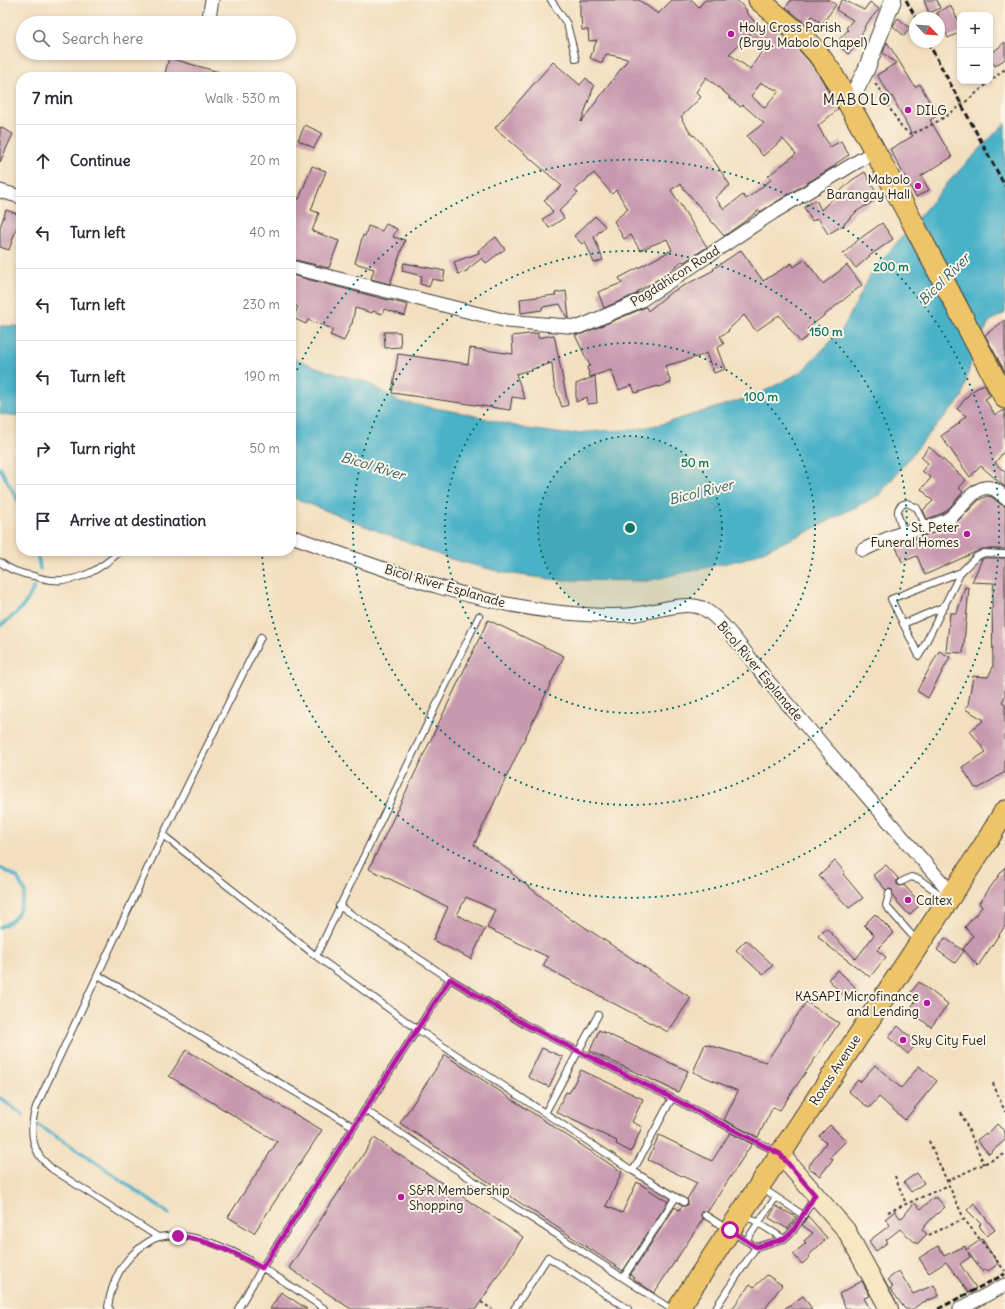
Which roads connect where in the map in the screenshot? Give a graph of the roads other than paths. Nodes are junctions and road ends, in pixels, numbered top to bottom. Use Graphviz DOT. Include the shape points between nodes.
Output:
graph roads {
  1 [pos="212,0"];
  2 [pos="551,0"];
  3 [pos="759,0"];
  4 [pos="893,0"];
  5 [pos="209,16"];
  6 [pos="576,59"];
  7 [pos="849,103"];
  8 [pos="875,151"];
  9 [pos="0,191"];
  10 [pos="16,196"];
  11 [pos="296,268"];
  12 [pos="1005,398"];
  13 [pos="1005,498"];
  14 [pos="927,528"];
  15 [pos="904,532"];
  16 [pos="296,538"];
  17 [pos="863,550"];
  18 [pos="1005,554"];
  19 [pos="116,556"];
  20 [pos="0,562"];
  21 [pos="961,572"];
  22 [pos="944,606"];
  23 [pos="479,616"];
  24 [pos="903,624"];
  25 [pos="260,636"];
  26 [pos="1005,811"];
  27 [pos="163,835"];
  28 [pos="901,882"];
  29 [pos="889,893"];
  30 [pos="950,897"];
  31 [pos="339,906"];
  32 [pos="919,943"];
  33 [pos="316,956"];
  34 [pos="98,975"];
  35 [pos="450,979"];
  36 [pos="598,1014"];
  37 [pos="417,1029"];
  38 [pos="578,1052"];
  39 [pos="672,1098"];
  40 [pos="365,1110"];
  41 [pos="545,1113"];
  42 [pos="354,1127"];
  43 [pos="780,1154"];
  44 [pos="633,1170"];
  45 [pos="767,1191"];
  46 [pos="815,1195"];
  47 [pos="676,1197"];
  48 [pos="684,1202"];
  49 [pos="803,1214"];
  50 [pos="705,1215"];
  51 [pos="750,1217"];
  52 [pos="738,1235"];
  53 [pos="158,1237"];
  54 [pos="784,1239"];
  55 [pos="756,1247"];
  56 [pos="262,1268"];
  57 [pos="623,1278"];
  58 [pos="1005,1285"];
  59 [pos="110,1309"];
  60 [pos="238,1309"];
  61 [pos="326,1309"];
  62 [pos="514,1309"];
  63 [pos="628,1309"];
  64 [pos="671,1309"];
  65 [pos="678,1309"];
  66 [pos="715,1309"];
  67 [pos="889,1309"];
  68 [pos="960,1309"];
  1 -- 5 [label="street"];
  2 -- 6 [label="lane" via="567,24"];
  3 -- 7 [label="highway" via="804,38 818,54"];
  4 -- 7 [label="street" via="866,70"];
  7 -- 8 [label="highway"];
  8 -- 11 [label="street, Pagdahicon Road" via="774,212 640,301 579,326 506,321"];
  8 -- 12 [label="highway"];
  9 -- 10 [label="street"];
  13 -- 14 [label="street" via="992,488 984,488 974,493 947,520"];
  14 -- 15 [label="street"];
  14 -- 15 [label="lane" via="916,508 907,502 898,507 896,512"];
  15 -- 17 [label="street"];
  16 -- 30 [label="street, Bicol River Esplanade" via="441,588 524,608 606,616 644,614 690,605 713,614"];
  18 -- 21 [label="lane" via="984,553 976,557"];
  19 -- 20 [label="lane" via="82,577 69,580 52,580 21,574"];
  21 -- 22 [label="lane"];
  21 -- 24 [label="lane" via="890,599"];
  22 -- 24 [label="lane"];
  22 -- 24 [label="lane" via="919,656"];
  23 -- 31 [label="lane"];
  25 -- 27 [label="lane"];
  26 -- 30 [label="highway, Roxas Avenue"];
  27 -- 33 [label="lane"];
  27 -- 34 [label="lane"];
  28 -- 30 [label="lane" via="911,877"];
  29 -- 32 [label="lane" via="886,906"];
  30 -- 32 [label="highway, Roxas Avenue"];
  31 -- 33 [label="lane"];
  31 -- 35 [label="lane"];
  32 -- 43 [label="highway, Roxas Avenue"];
  33 -- 37 [label="lane"];
  34 -- 42 [label="lane"];
  34 -- 53 [label="lane" via="36,1107 32,1128 33,1141 39,1156 52,1169"];
  35 -- 37 [label="lane"];
  35 -- 38 [label="lane" via="524,1024"];
  36 -- 38 [label="lane"];
  37 -- 40 [label="lane"];
  37 -- 41 [label="lane"];
  38 -- 39 [label="lane"];
  38 -- 41 [label="lane"];
  39 -- 43 [label="lane"];
  39 -- 44 [label="lane"];
  40 -- 42 [label="lane"];
  40 -- 57 [label="lane"];
  41 -- 44 [label="lane"];
  42 -- 56 [label="lane"];
  43 -- 45 [label="highway, Roxas Avenue"];
  43 -- 46 [label="main road"];
  44 -- 47 [label="lane"];
  45 -- 49 [label="lane"];
  45 -- 51 [label="highway, Roxas Avenue"];
  46 -- 49 [label="lane"];
  46 -- 67 [label="main road" via="846,1230"];
  47 -- 48 [label="lane"];
  47 -- 57 [label="lane"];
  49 -- 54 [label="lane" via="793,1231"];
  50 -- 52 [label="lane"];
  51 -- 52 [label="highway, Roxas Avenue"];
  51 -- 54 [label="lane"];
  52 -- 55 [label="lane"];
  52 -- 65 [label="highway, Roxas Avenue"];
  53 -- 56 [label="lane" via="196,1238 239,1255"];
  53 -- 59 [label="lane" via="128,1258 116,1276 110,1293"];
  54 -- 55 [label="lane"];
  55 -- 66 [label="lane"];
  56 -- 60 [label="lane"];
  56 -- 61 [label="lane"];
  57 -- 64 [label="lane"];
  58 -- 68 [label="street"];
  62 -- 63 [label="lane" via="548,1257"];
}
